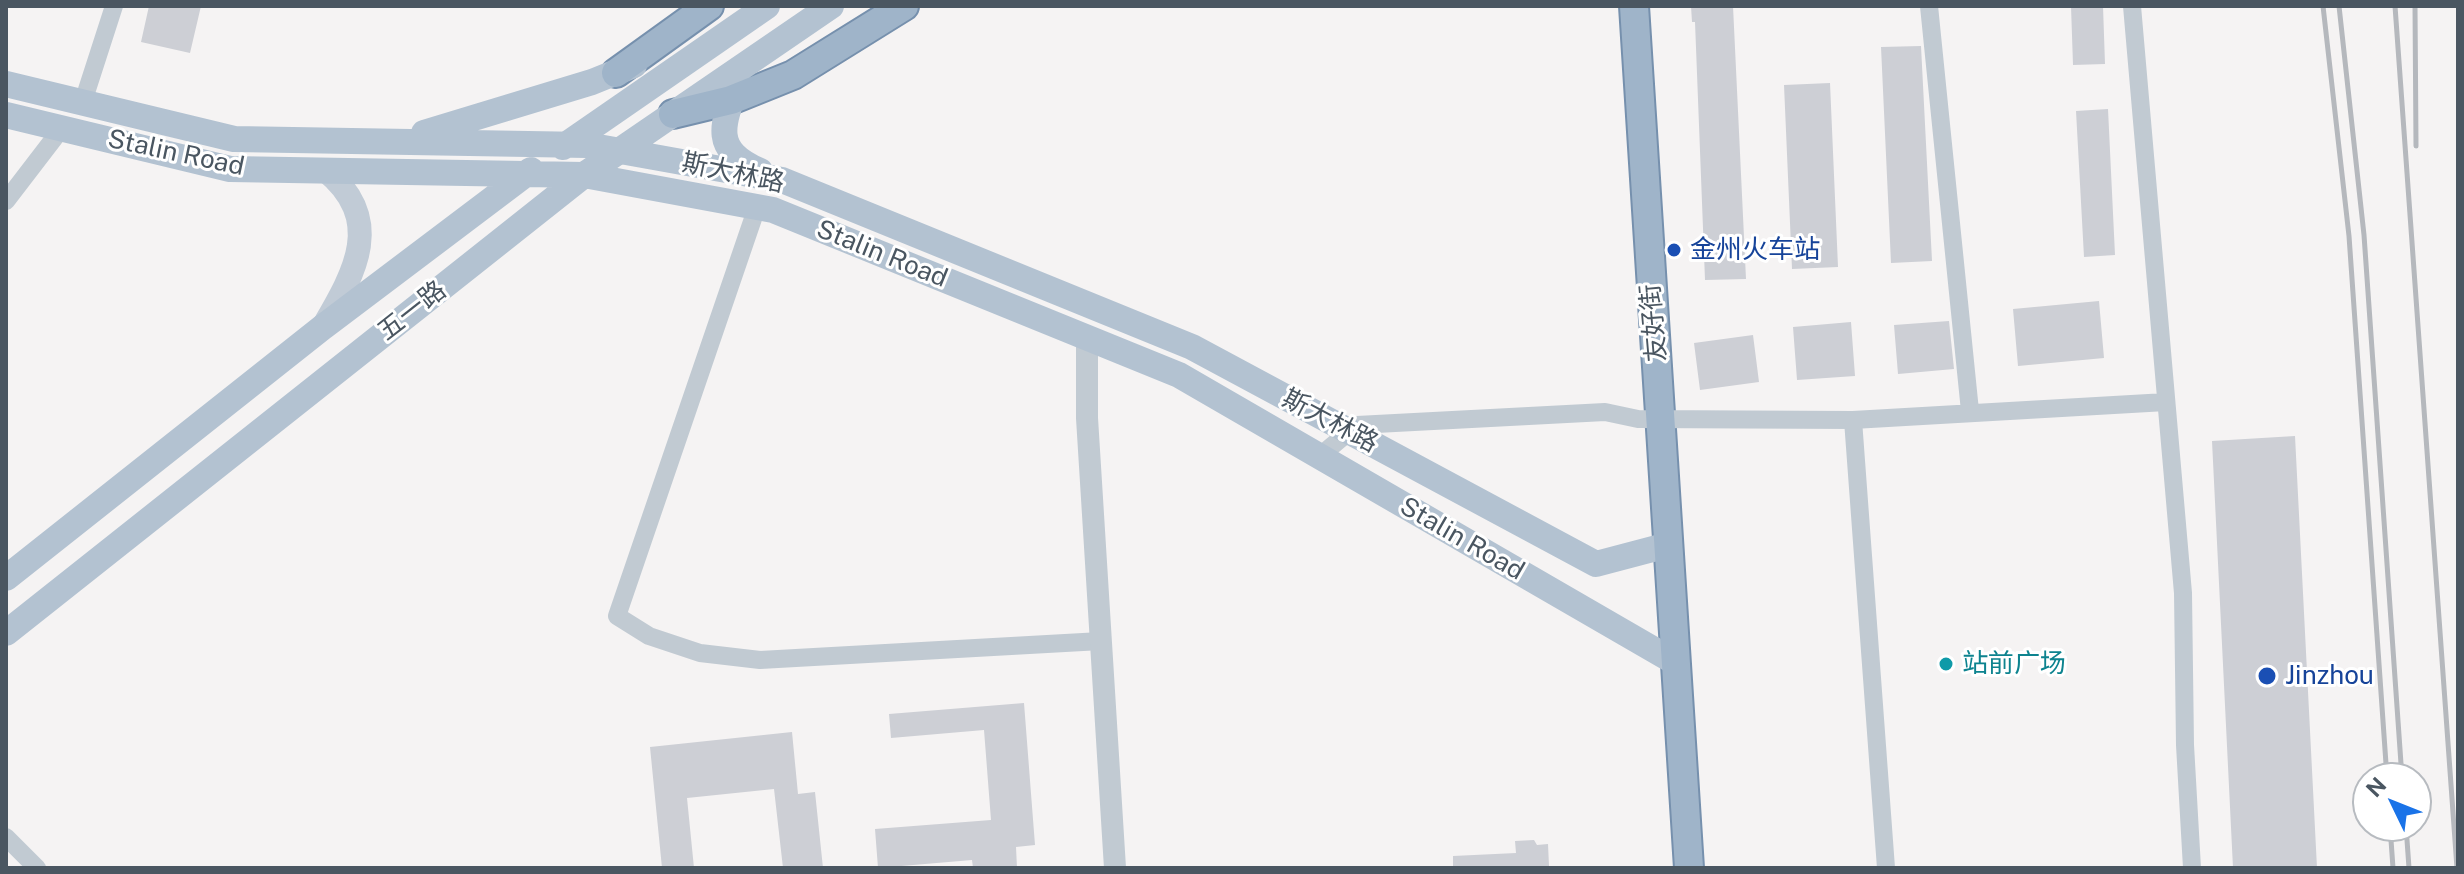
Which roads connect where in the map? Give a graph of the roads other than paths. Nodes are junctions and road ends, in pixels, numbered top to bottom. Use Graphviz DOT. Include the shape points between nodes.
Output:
graph roads {
  1 [pos="114,6"];
  2 [pos="709,6"];
  3 [pos="767,6"];
  4 [pos="831,6"];
  5 [pos="904,6"];
  6 [pos="1634,6"];
  7 [pos="1929,6"];
  8 [pos="2132,6"];
  9 [pos="738,24"];
  10 [pos="745,65"];
  11 [pos="616,73"];
  12 [pos="6,84"];
  13 [pos="731,100"];
  14 [pos="83,102"];
  15 [pos="673,114"];
  16 [pos="6,115"];
  17 [pos="62,128"];
  18 [pos="398,141"];
  19 [pos="567,144"];
  20 [pos="619,151"];
  21 [pos="325,170"];
  22 [pos="527,173"];
  23 [pos="584,175"];
  24 [pos="782,180"];
  25 [pos="6,201"];
  26 [pos="757,207"];
  27 [pos="323,327"];
  28 [pos="1087,337"];
  29 [pos="2166,402"];
  30 [pos="1970,411"];
  31 [pos="1662,419"];
  32 [pos="1853,420"];
  33 [pos="1348,431"];
  34 [pos="1320,456"];
  35 [pos="1668,545"];
  36 [pos="6,578"];
  37 [pos="6,633"];
  38 [pos="1101,641"];
  39 [pos="1675,662"];
  40 [pos="6,837"];
  41 [pos="37,868"];
  42 [pos="1115,868"];
  43 [pos="1689,868"];
  44 [pos="1886,868"];
  45 [pos="2192,868"];
  1 -- 14 [label="street"];
  2 -- 11 [label="highway"];
  3 -- 9 [label="main road"];
  4 -- 10 [label="main road, 五一路"];
  5 -- 13 [label="highway" via="793,75"];
  6 -- 31 [label="highway, 友好街"];
  7 -- 30 [label="street"];
  8 -- 29 [label="street"];
  9 -- 11 [label="main road"];
  9 -- 19 [label="main road"];
  10 -- 13 [label="main road"];
  10 -- 15 [label="main road, 五一路"];
  11 -- 18 [label="main road"];
  12 -- 14 [label="main road, 斯大林路"];
  13 -- 15 [label="highway"];
  13 -- 24 [label="main road" via="723,120 726,146 737,161"];
  14 -- 18 [label="main road, 斯大林路" via="234,139"];
  15 -- 20 [label="main road, 五一路"];
  16 -- 17 [label="main road, Stalin Road"];
  17 -- 21 [label="main road, Stalin Road" via="230,169"];
  17 -- 25 [label="street"];
  18 -- 19 [label="main road, 斯大林路"];
  19 -- 20 [label="main road, 斯大林路"];
  19 -- 22 [label="main road"];
  20 -- 23 [label="main road, 五一路"];
  20 -- 24 [label="main road, 斯大林路"];
  21 -- 22 [label="main road, Stalin Road"];
  21 -- 27 [label="main road" via="354,202 361,244 344,291"];
  22 -- 23 [label="main road, Stalin Road"];
  22 -- 27 [label="main road"];
  23 -- 26 [label="main road, Stalin Road"];
  23 -- 37 [label="main road, 五一路"];
  24 -- 33 [label="main road, 斯大林路" via="1192,347"];
  26 -- 28 [label="main road, Stalin Road"];
  26 -- 38 [label="street" via="617,616 649,636 700,653 760,660"];
  27 -- 36 [label="main road"];
  28 -- 34 [label="main road, Stalin Road" via="1179,375"];
  28 -- 38 [label="street"];
  29 -- 30 [label="street"];
  29 -- 45 [label="street" via="2183,593"];
  30 -- 32 [label="street"];
  31 -- 32 [label="street"];
  31 -- 33 [label="street" via="1605,412 1357,425"];
  31 -- 35 [label="highway, 友好街"];
  32 -- 44 [label="street"];
  33 -- 34 [label="street"];
  33 -- 35 [label="main road, 斯大林路" via="1596,564"];
  34 -- 39 [label="main road, Stalin Road"];
  35 -- 39 [label="highway, 友好街"];
  38 -- 42 [label="street"];
  39 -- 43 [label="highway, 友好街"];
  40 -- 41 [label="street"];
}
